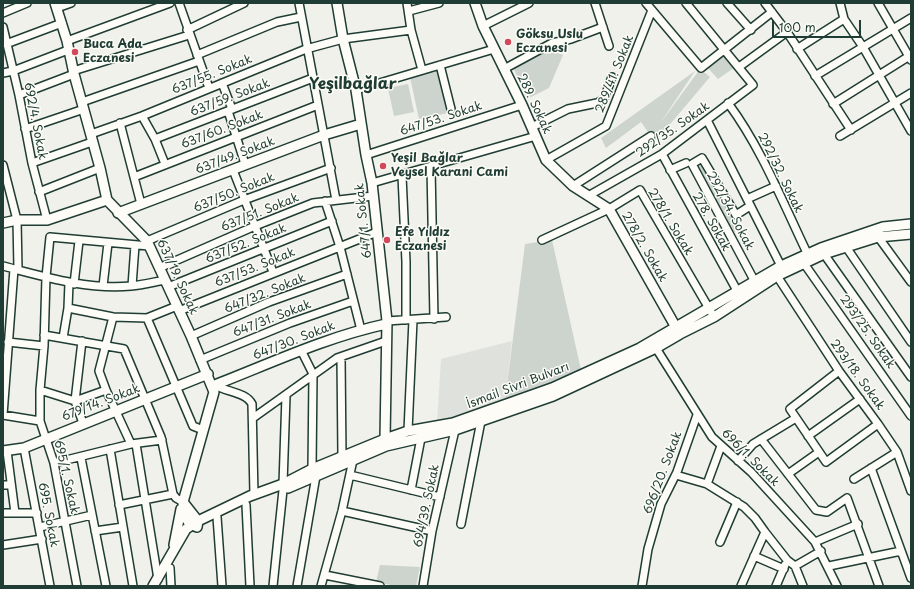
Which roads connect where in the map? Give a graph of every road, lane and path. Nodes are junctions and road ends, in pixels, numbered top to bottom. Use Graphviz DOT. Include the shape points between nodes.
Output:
graph roads {
  1 [pos="27,3"];
  2 [pos="71,3"];
  3 [pos="170,3"];
  4 [pos="179,3"];
  5 [pos="244,3"];
  6 [pos="299,3"];
  7 [pos="337,3"];
  8 [pos="439,3"];
  9 [pos="475,3"];
  10 [pos="529,3"];
  11 [pos="595,3"];
  12 [pos="646,3"];
  13 [pos="686,3"];
  14 [pos="727,3"];
  15 [pos="765,3"];
  16 [pos="840,3"];
  17 [pos="878,3"];
  18 [pos="519,5"];
  19 [pos="56,6"];
  20 [pos="408,7"];
  21 [pos="652,10"];
  22 [pos="772,12"];
  23 [pos="3,13"];
  24 [pos="301,17"];
  25 [pos="911,18"];
  26 [pos="844,19"];
  27 [pos="62,24"];
  28 [pos="483,26"];
  29 [pos="603,28"];
  30 [pos="893,28"];
  31 [pos="3,30"];
  32 [pos="411,30"];
  33 [pos="751,30"];
  34 [pos="188,32"];
  35 [pos="787,32"];
  36 [pos="343,39"];
  37 [pos="6,44"];
  38 [pos="67,46"];
  39 [pos="609,46"];
  40 [pos="863,47"];
  41 [pos="306,49"];
  42 [pos="494,49"];
  43 [pos="797,49"];
  44 [pos="726,50"];
  45 [pos="910,57"];
  46 [pos="198,58"];
  47 [pos="440,65"];
  48 [pos="739,67"];
  49 [pos="504,69"];
  50 [pos="422,70"];
  51 [pos="13,71"];
  52 [pos="3,73"];
  53 [pos="73,73"];
  54 [pos="879,75"];
  55 [pos="815,76"];
  56 [pos="612,77"];
  57 [pos="313,78"];
  58 [pos="222,83"];
  59 [pos="208,88"];
  60 [pos="356,90"];
  61 [pos="911,93"];
  62 [pos="19,95"];
  63 [pos="728,103"];
  64 [pos="894,103"];
  65 [pos="834,104"];
  66 [pos="83,105"];
  67 [pos="318,105"];
  68 [pos="522,105"];
  69 [pos="451,109"];
  70 [pos="230,110"];
  71 [pos="142,116"];
  72 [pos="707,120"];
  73 [pos="120,123"];
  74 [pos="361,124"];
  75 [pos="532,127"];
  76 [pos="25,129"];
  77 [pos="851,130"];
  78 [pos="911,131"];
  79 [pos="324,135"];
  80 [pos="235,136"];
  81 [pos="536,136"];
  82 [pos="651,136"];
  83 [pos="840,136"];
  84 [pos="91,138"];
  85 [pos="155,139"];
  86 [pos="662,154"];
  87 [pos="366,155"];
  88 [pos="546,160"];
  89 [pos="32,163"];
  90 [pos="686,163"];
  91 [pos="165,164"];
  92 [pos="245,164"];
  93 [pos="3,165"];
  94 [pos="431,167"];
  95 [pos="100,168"];
  96 [pos="331,168"];
  97 [pos="233,170"];
  98 [pos="670,170"];
  99 [pos="134,176"];
  100 [pos="402,176"];
  101 [pos="372,183"];
  102 [pos="573,186"];
  103 [pos="776,186"];
  104 [pos="39,192"];
  105 [pos="373,196"];
  106 [pos="588,196"];
  107 [pos="747,199"];
  108 [pos="107,200"];
  109 [pos="244,200"];
  110 [pos="336,200"];
  111 [pos="325,201"];
  112 [pos="141,204"];
  113 [pos="750,206"];
  114 [pos="609,209"];
  115 [pos="118,213"];
  116 [pos="17,220"];
  117 [pos="47,220"];
  118 [pos="332,220"];
  119 [pos="3,223"];
  120 [pos="911,224"];
  121 [pos="255,226"];
  122 [pos="377,232"];
  123 [pos="876,233"];
  124 [pos="911,234"];
  125 [pos="542,240"];
  126 [pos="78,241"];
  127 [pos="108,243"];
  128 [pos="148,243"];
  129 [pos="844,244"];
  130 [pos="135,245"];
  131 [pos="340,247"];
  132 [pos="264,248"];
  133 [pos="824,254"];
  134 [pos="806,258"];
  135 [pos="3,266"];
  136 [pos="781,266"];
  137 [pos="159,268"];
  138 [pos="16,269"];
  139 [pos="273,272"];
  140 [pos="347,274"];
  141 [pos="777,276"];
  142 [pos="46,277"];
  143 [pos="754,280"];
  144 [pos="911,282"];
  145 [pos="72,283"];
  146 [pos="166,283"];
  147 [pos="103,286"];
  148 [pos="132,286"];
  149 [pos="736,290"];
  150 [pos="742,299"];
  151 [pos="353,301"];
  152 [pos="68,308"];
  153 [pos="178,308"];
  154 [pos="708,308"];
  155 [pos="112,317"];
  156 [pos="446,317"];
  157 [pos="714,317"];
  158 [pos="147,318"];
  159 [pos="434,319"];
  160 [pos="409,320"];
  161 [pos="386,323"];
  162 [pos="6,330"];
  163 [pos="361,330"];
  164 [pos="678,330"];
  165 [pos="44,335"];
  166 [pos="191,336"];
  167 [pos="62,338"];
  168 [pos="82,341"];
  169 [pos="386,341"];
  170 [pos="8,342"];
  171 [pos="911,342"];
  172 [pos="106,344"];
  173 [pos="654,345"];
  174 [pos="44,346"];
  175 [pos="301,350"];
  176 [pos="341,357"];
  177 [pos="200,360"];
  178 [pos="839,371"];
  179 [pos="208,374"];
  180 [pos="313,374"];
  181 [pos="911,377"];
  182 [pos="213,385"];
  183 [pos="175,387"];
  184 [pos="40,390"];
  185 [pos="106,390"];
  186 [pos="286,396"];
  187 [pos="144,399"];
  188 [pos="860,399"];
  189 [pos="75,401"];
  190 [pos="116,410"];
  191 [pos="3,415"];
  192 [pos="697,415"];
  193 [pos="911,416"];
  194 [pos="480,417"];
  195 [pos="253,418"];
  196 [pos="796,418"];
  197 [pos="40,421"];
  198 [pos="83,423"];
  199 [pos="878,424"];
  200 [pos="203,430"];
  201 [pos="455,430"];
  202 [pos="408,431"];
  203 [pos="808,436"];
  204 [pos="46,438"];
  205 [pos="421,438"];
  206 [pos="385,439"];
  207 [pos="761,439"];
  208 [pos="162,440"];
  209 [pos="133,444"];
  210 [pos="721,446"];
  211 [pos="24,448"];
  212 [pos="110,448"];
  213 [pos="5,451"];
  214 [pos="819,452"];
  215 [pos="897,452"];
  216 [pos="342,457"];
  217 [pos="80,458"];
  218 [pos="354,460"];
  219 [pos="738,461"];
  220 [pos="54,463"];
  221 [pos="871,468"];
  222 [pos="314,473"];
  223 [pos="788,474"];
  224 [pos="676,475"];
  225 [pos="350,476"];
  226 [pos="854,479"];
  227 [pos="3,484"];
  228 [pos="707,484"];
  229 [pos="11,485"];
  230 [pos="283,487"];
  231 [pos="411,490"];
  232 [pos="911,491"];
  233 [pos="173,494"];
  234 [pos="254,495"];
  235 [pos="440,497"];
  236 [pos="146,499"];
  237 [pos="183,502"];
  238 [pos="737,502"];
  239 [pos="119,505"];
  240 [pos="246,505"];
  241 [pos="342,511"];
  242 [pos="3,513"];
  243 [pos="15,513"];
  244 [pos="37,513"];
  245 [pos="92,515"];
  246 [pos="217,517"];
  247 [pos="66,521"];
  248 [pos="195,524"];
  249 [pos="461,524"];
  250 [pos="858,524"];
  251 [pos="40,527"];
  252 [pos="123,527"];
  253 [pos="96,531"];
  254 [pos="432,531"];
  255 [pos="765,532"];
  256 [pos="42,539"];
  257 [pos="720,542"];
  258 [pos="815,542"];
  259 [pos="3,545"];
  260 [pos="820,551"];
  261 [pos="902,551"];
  262 [pos="172,555"];
  263 [pos="754,556"];
  264 [pos="868,558"];
  265 [pos="787,560"];
  266 [pos="795,566"];
  267 [pos="829,566"];
  268 [pos="170,568"];
  269 [pos="784,570"];
  270 [pos="325,575"];
  271 [pos="911,578"];
  272 [pos="157,584"];
  273 [pos="50,586"];
  274 [pos="77,586"];
  275 [pos="106,586"];
  276 [pos="133,586"];
  277 [pos="171,586"];
  278 [pos="222,586"];
  279 [pos="250,586"];
  280 [pos="274,586"];
  281 [pos="297,586"];
  282 [pos="321,586"];
  283 [pos="380,586"];
  284 [pos="423,586"];
  285 [pos="642,586"];
  286 [pos="741,586"];
  287 [pos="776,586"];
  288 [pos="803,586"];
  289 [pos="838,586"];
  290 [pos="879,586"];
  1 -- 23 [label="street"];
  2 -- 19 [label="street"];
  3 -- 38 [label="street"];
  4 -- 34 [label="street"];
  5 -- 34 [label="street"];
  6 -- 24 [label="street"];
  7 -- 36 [label="street, 647/1. Sokak"];
  8 -- 20 [label="street"];
  9 -- 28 [label="street, 289. Sokak"];
  10 -- 18 [label="street"];
  11 -- 29 [label="street"];
  12 -- 21 [label="street"];
  13 -- 44 [label="street"];
  14 -- 33 [label="street"];
  15 -- 22 [label="street"];
  16 -- 26 [label="street"];
  17 -- 30 [label="street"];
  18 -- 28 [label="street"];
  19 -- 27 [label="street, 637/19. Sokak"];
  20 -- 32 [label="street"];
  21 -- 44 [label="street" via="701,68"];
  21 -- 88 [label="street, 289/41. Sokak" via="606,126"];
  22 -- 33 [label="street"];
  22 -- 35 [label="street"];
  24 -- 41 [label="street"];
  24 -- 46 [label="street" via="277,22"];
  25 -- 30 [label="street"];
  26 -- 40 [label="street"];
  26 -- 43 [label="street"];
  27 -- 37 [label="street"];
  27 -- 38 [label="street, 637/19. Sokak"];
  28 -- 42 [label="street, 289. Sokak"];
  29 -- 39 [label="street"];
  29 -- 49 [label="street" via="552,43"];
  30 -- 40 [label="street"];
  30 -- 45 [label="street"];
  31 -- 37 [label="street, 692/4. Sokak"];
  32 -- 36 [label="street, 637/55. Sokak"];
  32 -- 50 [label="street"];
  33 -- 44 [label="street"];
  34 -- 46 [label="street"];
  34 -- 53 [label="street"];
  35 -- 43 [label="street"];
  35 -- 48 [label="street"];
  36 -- 41 [label="street, 637/55. Sokak"];
  36 -- 60 [label="street, 647/1. Sokak"];
  37 -- 51 [label="street, 692/4. Sokak"];
  38 -- 51 [label="street"];
  38 -- 53 [label="street, 637/19. Sokak"];
  40 -- 54 [label="street"];
  40 -- 55 [label="street"];
  41 -- 57 [label="street"];
  41 -- 58 [label="street, 637/55. Sokak"];
  42 -- 47 [label="street"];
  42 -- 49 [label="street, 289. Sokak"];
  43 -- 55 [label="street"];
  44 -- 48 [label="street"];
  45 -- 54 [label="street"];
  46 -- 59 [label="street"];
  46 -- 66 [label="street"];
  47 -- 50 [label="street"];
  47 -- 69 [label="street"];
  48 -- 63 [label="street, 292/35. Sokak" via="753,85"];
  49 -- 68 [label="street, 289. Sokak"];
  50 -- 60 [label="street"];
  51 -- 52 [label="street"];
  51 -- 62 [label="street, 692/4. Sokak"];
  53 -- 62 [label="street"];
  53 -- 66 [label="street, 637/19. Sokak"];
  54 -- 64 [label="street"];
  54 -- 65 [label="street"];
  55 -- 65 [label="street"];
  56 -- 75 [label="street" via="604,99 568,109"];
  57 -- 67 [label="street"];
  57 -- 70 [label="street, 637/59. Sokak"];
  58 -- 59 [label="street, 637/55. Sokak"];
  58 -- 70 [label="street"];
  59 -- 71 [label="street, 637/55. Sokak"];
  60 -- 74 [label="street, 647/1. Sokak"];
  61 -- 64 [label="street"];
  62 -- 76 [label="street, 692/4. Sokak"];
  63 -- 72 [label="street, 292/35. Sokak"];
  63 -- 103 [label="street, 292/32. Sokak" via="745,126"];
  64 -- 77 [label="street"];
  64 -- 78 [label="street"];
  65 -- 77 [label="street"];
  66 -- 76 [label="street"];
  66 -- 84 [label="street, 637/19. Sokak"];
  67 -- 79 [label="street"];
  67 -- 80 [label="street, 637/60. Sokak"];
  68 -- 75 [label="street, 289. Sokak"];
  68 -- 87 [label="street, 647/53. Sokak"];
  70 -- 80 [label="street"];
  70 -- 85 [label="street, 637/59. Sokak"];
  71 -- 73 [label="street, 637/55. Sokak"];
  71 -- 85 [label="street"];
  72 -- 86 [label="street, 292/35. Sokak"];
  72 -- 107 [label="street, 292/34. Sokak"];
  73 -- 84 [label="street, 637/55. Sokak"];
  73 -- 99 [label="street"];
  74 -- 79 [label="street, 637/49. Sokak"];
  74 -- 87 [label="street, 647/1. Sokak"];
  75 -- 81 [label="street, 289. Sokak"];
  76 -- 89 [label="street, 692/4. Sokak"];
  77 -- 83 [label="street"];
  79 -- 92 [label="street, 637/49. Sokak"];
  79 -- 96 [label="street"];
  80 -- 91 [label="street, 637/60. Sokak"];
  80 -- 92 [label="street"];
  81 -- 88 [label="street, 289. Sokak"];
  81 -- 94 [label="street"];
  82 -- 102 [label="street"];
  84 -- 89 [label="street, 637/55. Sokak"];
  84 -- 95 [label="street, 637/19. Sokak"];
  85 -- 91 [label="street"];
  86 -- 98 [label="street, 278. Sokak"];
  86 -- 106 [label="street, 292/35. Sokak"];
  87 -- 101 [label="street, 647/1. Sokak"];
  88 -- 102 [label="street, 289. Sokak"];
  89 -- 104 [label="street, 692/4. Sokak"];
  90 -- 98 [label="street"];
  91 -- 99 [label="street, 637/60. Sokak"];
  92 -- 97 [label="street, 637/49. Sokak"];
  93 -- 116 [label="street"];
  94 -- 100 [label="street"];
  94 -- 159 [label="street"];
  95 -- 104 [label="street"];
  95 -- 108 [label="street, 637/19. Sokak"];
  96 -- 109 [label="street, 637/50. Sokak"];
  96 -- 110 [label="street"];
  97 -- 109 [label="street"];
  97 -- 112 [label="street, 637/49. Sokak"];
  98 -- 149 [label="street, 278. Sokak"];
  99 -- 112 [label="street"];
  100 -- 101 [label="street"];
  100 -- 160 [label="street"];
  101 -- 105 [label="street, 647/1. Sokak"];
  102 -- 106 [label="street, 278/2. Sokak"];
  103 -- 107 [label="street"];
  103 -- 134 [label="street, 292/32. Sokak"];
  104 -- 117 [label="street, 692/4. Sokak"];
  105 -- 110 [label="street, 637/51. Sokak"];
  105 -- 122 [label="street, 647/1. Sokak"];
  106 -- 114 [label="street, 278/2. Sokak"];
  107 -- 113 [label="street, 292/34. Sokak"];
  108 -- 115 [label="street, 637/19. Sokak"];
  108 -- 117 [label="street"];
  109 -- 121 [label="street"];
  109 -- 128 [label="street, 637/50. Sokak"];
  110 -- 111 [label="street, 637/51. Sokak"];
  111 -- 118 [label="street"];
  111 -- 121 [label="street, 637/51. Sokak" via="313,203"];
  112 -- 115 [label="street, 637/49. Sokak"];
  113 -- 136 [label="street"];
  113 -- 143 [label="street, 292/34. Sokak" via="736,215 702,158 692,164"];
  114 -- 125 [label="street, 278/1. Sokak"];
  114 -- 154 [label="street, 278/1. Sokak" via="640,190"];
  114 -- 164 [label="street, 278/2. Sokak"];
  115 -- 128 [label="street, 637/19. Sokak"];
  116 -- 117 [label="street"];
  116 -- 119 [label="street"];
  116 -- 138 [label="street"];
  118 -- 131 [label="street"];
  118 -- 132 [label="street, 637/52. Sokak"];
  120 -- 123 [label="street, İsmail Sivri Bulvarı" via="882,227"];
  121 -- 132 [label="street"];
  121 -- 137 [label="street, 637/51. Sokak"];
  122 -- 131 [label="street, 637/53. Sokak"];
  122 -- 161 [label="street, 647/1. Sokak"];
  123 -- 124 [label="street, İsmail Sivri Bulvarı"];
  123 -- 129 [label="street, İsmail Sivri Bulvarı"];
  123 -- 144 [label="street"];
  126 -- 127 [label="street"];
  126 -- 142 [label="street, 695/1. Sokak" via="50,237"];
  126 -- 145 [label="street"];
  127 -- 130 [label="street"];
  127 -- 147 [label="street"];
  128 -- 130 [label="street"];
  128 -- 137 [label="street, 637/19. Sokak"];
  129 -- 133 [label="street, İsmail Sivri Bulvarı"];
  129 -- 134 [label="street, İsmail Sivri Bulvarı"];
  129 -- 171 [label="street"];
  130 -- 148 [label="street"];
  131 -- 139 [label="street, 637/53. Sokak"];
  131 -- 140 [label="street"];
  132 -- 139 [label="street"];
  132 -- 146 [label="street, 637/52. Sokak"];
  133 -- 134 [label="street, İsmail Sivri Bulvarı"];
  133 -- 181 [label="street"];
  134 -- 136 [label="street, İsmail Sivri Bulvarı"];
  134 -- 141 [label="street, İsmail Sivri Bulvarı"];
  134 -- 193 [label="street, 293/25. Sokak"];
  135 -- 138 [label="street, 637/52. Sokak"];
  136 -- 143 [label="street, İsmail Sivri Bulvarı"];
  137 -- 146 [label="street, 637/19. Sokak"];
  138 -- 142 [label="street, 637/52. Sokak"];
  138 -- 162 [label="street"];
  139 -- 153 [label="street, 637/53. Sokak"];
  140 -- 151 [label="street"];
  140 -- 166 [label="street, 647/32. Sokak" via="269,302"];
  141 -- 150 [label="street, İsmail Sivri Bulvarı"];
  141 -- 178 [label="street, 293/18. Sokak"];
  142 -- 145 [label="street, 637/52. Sokak"];
  142 -- 165 [label="street, 695/1. Sokak"];
  143 -- 149 [label="street, İsmail Sivri Bulvarı"];
  145 -- 147 [label="street, 637/52. Sokak"];
  145 -- 152 [label="street"];
  146 -- 148 [label="street, 637/52. Sokak"];
  146 -- 153 [label="street, 637/19. Sokak"];
  147 -- 148 [label="street, 637/52. Sokak"];
  149 -- 150 [label="street, 278. Sokak"];
  149 -- 154 [label="street, İsmail Sivri Bulvarı"];
  150 -- 157 [label="street, İsmail Sivri Bulvarı"];
  151 -- 163 [label="street"];
  151 -- 177 [label="street, 647/31. Sokak" via="290,323"];
  152 -- 155 [label="street"];
  152 -- 167 [label="street"];
  153 -- 158 [label="street, 637/53. Sokak"];
  153 -- 166 [label="street, 637/19. Sokak"];
  154 -- 157 [label="street, 278/1. Sokak"];
  154 -- 164 [label="street, İsmail Sivri Bulvarı"];
  155 -- 158 [label="street"];
  155 -- 172 [label="street"];
  156 -- 159 [label="street"];
  157 -- 164 [label="street, İsmail Sivri Bulvarı"];
  158 -- 183 [label="street"];
  159 -- 160 [label="street"];
  160 -- 161 [label="street"];
  160 -- 202 [label="street"];
  161 -- 163 [label="street, 647/30. Sokak"];
  161 -- 169 [label="street, 647/1. Sokak"];
  162 -- 170 [label="street"];
  163 -- 175 [label="street, 647/30. Sokak"];
  164 -- 173 [label="street, İsmail Sivri Bulvarı"];
  165 -- 167 [label="street"];
  165 -- 174 [label="street, 695/1. Sokak"];
  166 -- 177 [label="street, 637/19. Sokak"];
  167 -- 168 [label="street"];
  168 -- 172 [label="street"];
  168 -- 189 [label="street"];
  169 -- 176 [label="street"];
  169 -- 206 [label="street, 647/1. Sokak"];
  170 -- 174 [label="street"];
  170 -- 191 [label="street"];
  172 -- 185 [label="street" via="99,370"];
  172 -- 187 [label="street" via="124,349"];
  173 -- 192 [label="street, 696/1. Sokak"];
  173 -- 194 [label="street, İsmail Sivri Bulvarı" via="553,396"];
  174 -- 184 [label="street, 695/1. Sokak"];
  175 -- 180 [label="street"];
  175 -- 182 [label="street, 647/30. Sokak"];
  176 -- 180 [label="street"];
  176 -- 216 [label="street"];
  177 -- 179 [label="street, 637/19. Sokak"];
  178 -- 188 [label="street, 293/18. Sokak"];
  178 -- 196 [label="street" via="790,409"];
  179 -- 182 [label="street, 637/19. Sokak"];
  179 -- 183 [label="street, 679/14. Sokak"];
  180 -- 186 [label="street"];
  180 -- 222 [label="street"];
  182 -- 195 [label="street" via="249,399"];
  182 -- 200 [label="street, 637/19. Sokak" via="214,392"];
  183 -- 187 [label="street, 679/14. Sokak"];
  183 -- 200 [label="street" via="193,426"];
  184 -- 189 [label="street"];
  184 -- 197 [label="street, 695/1. Sokak"];
  185 -- 189 [label="street"];
  185 -- 190 [label="street"];
  186 -- 195 [label="street"];
  186 -- 230 [label="street"];
  187 -- 190 [label="street, 679/14. Sokak"];
  187 -- 208 [label="street"];
  188 -- 199 [label="street, 293/18. Sokak"];
  188 -- 203 [label="street"];
  189 -- 198 [label="street"];
  190 -- 198 [label="street, 679/14. Sokak"];
  190 -- 209 [label="street"];
  191 -- 197 [label="street"];
  192 -- 210 [label="street, 696/1. Sokak"];
  192 -- 224 [label="street, 696/20. Sokak"];
  194 -- 201 [label="street, İsmail Sivri Bulvarı"];
  194 -- 202 [label="street, İsmail Sivri Bulvarı"];
  194 -- 249 [label="street"];
  195 -- 234 [label="street"];
  196 -- 203 [label="street"];
  196 -- 207 [label="street"];
  197 -- 204 [label="street, 695/1. Sokak"];
  198 -- 204 [label="street, 679/14. Sokak"];
  199 -- 214 [label="street" via="826,462"];
  199 -- 215 [label="street, 293/18. Sokak"];
  200 -- 237 [label="street, 637/19. Sokak"];
  201 -- 205 [label="street, İsmail Sivri Bulvarı"];
  201 -- 235 [label="street, 694/39. Sokak"];
  202 -- 206 [label="street, İsmail Sivri Bulvarı"];
  203 -- 214 [label="street"];
  204 -- 211 [label="street, 679/14. Sokak"];
  204 -- 220 [label="street, 695/1. Sokak"];
  205 -- 218 [label="street, İsmail Sivri Bulvarı" via="386,446"];
  205 -- 231 [label="street"];
  206 -- 216 [label="street, İsmail Sivri Bulvarı"];
  207 -- 219 [label="street"];
  207 -- 223 [label="street"];
  208 -- 209 [label="street"];
  208 -- 233 [label="street"];
  209 -- 212 [label="street"];
  209 -- 236 [label="street"];
  210 -- 219 [label="street, 696/1. Sokak"];
  210 -- 228 [label="street"];
  211 -- 213 [label="street, 679/14. Sokak"];
  211 -- 244 [label="street, 695. Sokak"];
  212 -- 217 [label="street"];
  212 -- 239 [label="street"];
  213 -- 229 [label="street"];
  214 -- 223 [label="street"];
  215 -- 221 [label="street"];
  215 -- 232 [label="street, 293/18. Sokak"];
  216 -- 222 [label="street, İsmail Sivri Bulvarı"];
  217 -- 220 [label="street"];
  217 -- 245 [label="street"];
  218 -- 222 [label="street, İsmail Sivri Bulvarı"];
  218 -- 225 [label="street"];
  219 -- 258 [label="street, 696/1. Sokak"];
  220 -- 247 [label="street, 695/1. Sokak"];
  221 -- 226 [label="street"];
  221 -- 261 [label="street"];
  222 -- 230 [label="street, İsmail Sivri Bulvarı"];
  222 -- 281 [label="street"];
  223 -- 250 [label="street" via="816,510 827,512 847,498"];
  224 -- 228 [label="street"];
  224 -- 285 [label="street, 696/20. Sokak" via="661,504 648,549"];
  225 -- 231 [label="street"];
  225 -- 241 [label="street"];
  227 -- 229 [label="street"];
  228 -- 238 [label="street"];
  229 -- 243 [label="street"];
  230 -- 234 [label="street, İsmail Sivri Bulvarı"];
  230 -- 240 [label="street, İsmail Sivri Bulvarı"];
  230 -- 280 [label="street"];
  231 -- 235 [label="street"];
  233 -- 236 [label="street"];
  233 -- 237 [label="street"];
  234 -- 248 [label="street, İsmail Sivri Bulvarı"];
  235 -- 254 [label="street, 694/39. Sokak"];
  236 -- 239 [label="street"];
  236 -- 272 [label="street"];
  237 -- 248 [label="street, 637/19. Sokak" via="185,517"];
  237 -- 262 [label="street"];
  238 -- 255 [label="street" via="755,518"];
  238 -- 257 [label="street"];
  239 -- 252 [label="street"];
  240 -- 246 [label="street, İsmail Sivri Bulvarı"];
  240 -- 279 [label="street"];
  241 -- 254 [label="street"];
  241 -- 270 [label="street"];
  242 -- 243 [label="street"];
  243 -- 244 [label="street"];
  244 -- 251 [label="street, 695. Sokak"];
  245 -- 247 [label="street"];
  245 -- 253 [label="street"];
  246 -- 248 [label="street, İsmail Sivri Bulvarı"];
  246 -- 278 [label="street"];
  247 -- 251 [label="street"];
  247 -- 274 [label="street, 695/1. Sokak"];
  248 -- 262 [label="street, İsmail Sivri Bulvarı" via="186,528"];
  248 -- 268 [label="street, İsmail Sivri Bulvarı"];
  250 -- 258 [label="street"];
  250 -- 264 [label="street"];
  251 -- 256 [label="street, 695. Sokak"];
  252 -- 253 [label="street"];
  252 -- 276 [label="street"];
  253 -- 275 [label="street"];
  254 -- 284 [label="street, 694/39. Sokak"];
  255 -- 263 [label="street"];
  255 -- 265 [label="street"];
  256 -- 259 [label="street"];
  256 -- 273 [label="street, 695. Sokak"];
  258 -- 260 [label="street, 696/1. Sokak"];
  260 -- 266 [label="street"];
  260 -- 267 [label="street, 696/1. Sokak"];
  261 -- 264 [label="street"];
  261 -- 271 [label="street"];
  262 -- 272 [label="street, İsmail Sivri Bulvarı"];
  263 -- 269 [label="street"];
  263 -- 286 [label="street"];
  264 -- 267 [label="street"];
  264 -- 290 [label="street"];
  265 -- 266 [label="street"];
  265 -- 269 [label="street"];
  266 -- 288 [label="street"];
  267 -- 289 [label="street, 696/1. Sokak"];
  268 -- 272 [label="street, İsmail Sivri Bulvarı"];
  268 -- 277 [label="street"];
  269 -- 287 [label="street"];
  270 -- 282 [label="street"];
  270 -- 283 [label="street"];
}
